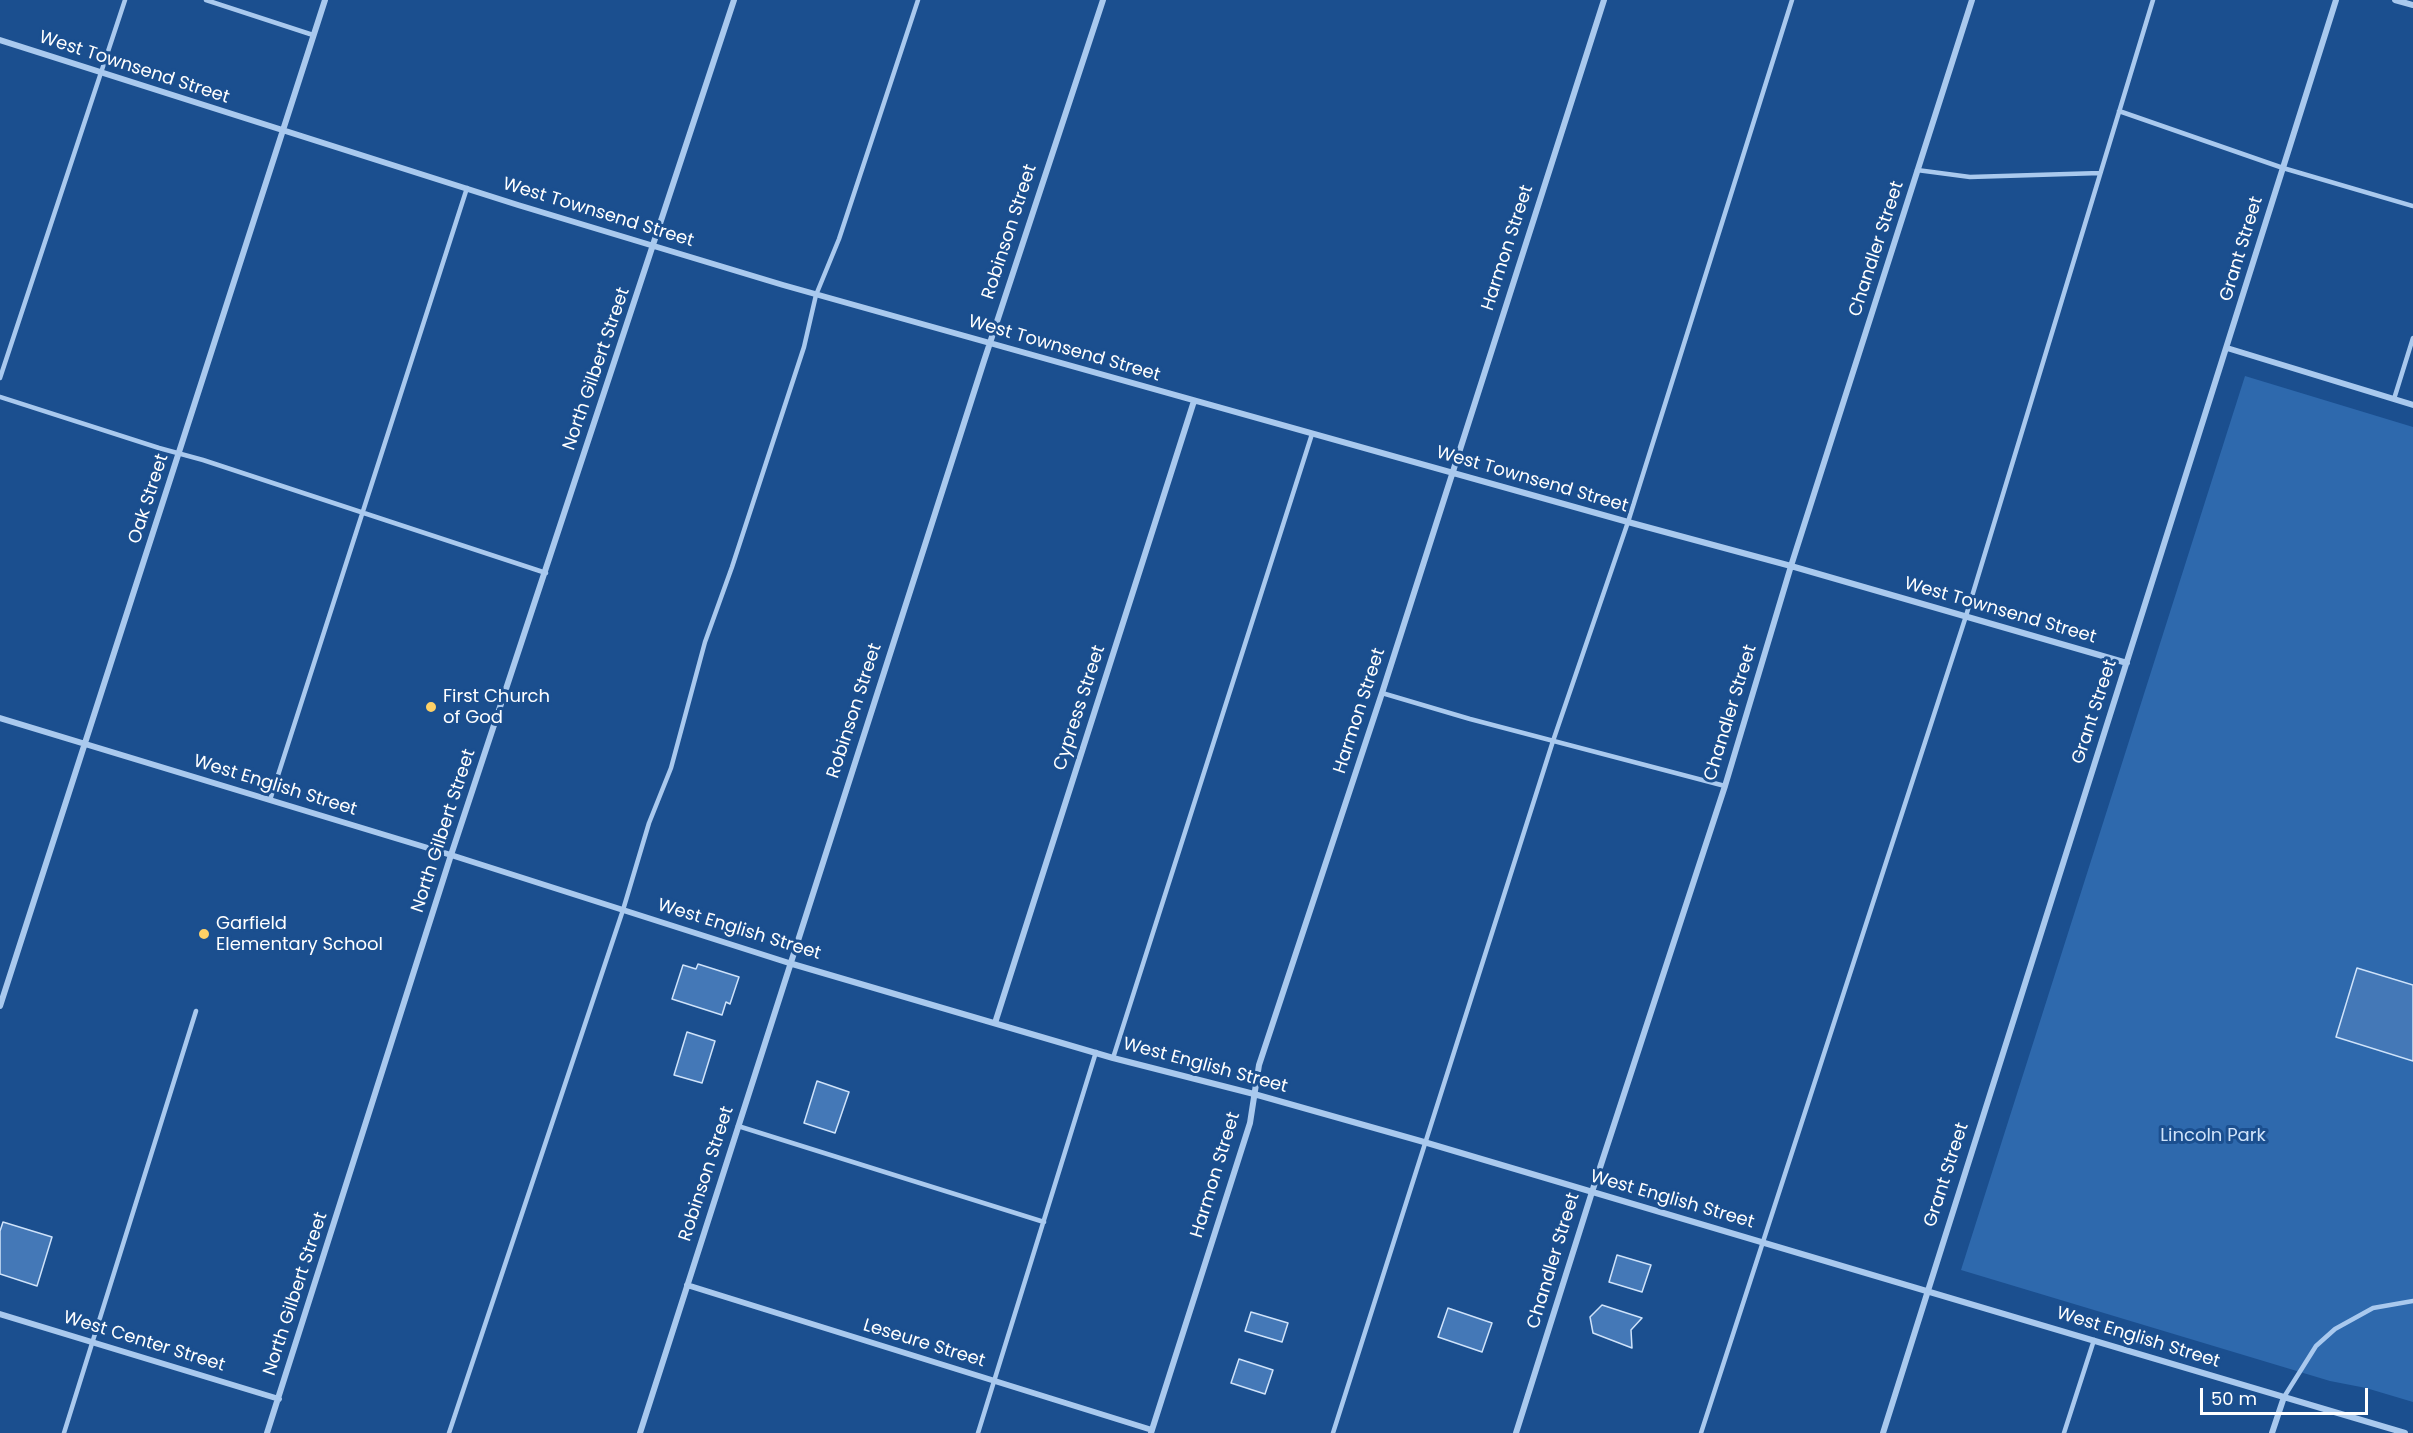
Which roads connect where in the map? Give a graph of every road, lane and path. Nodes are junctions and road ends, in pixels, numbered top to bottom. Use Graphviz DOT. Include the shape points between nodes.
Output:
graph roads {
  1 [pos="125,0"];
  2 [pos="206,0"];
  3 [pos="325,0"];
  4 [pos="734,0"];
  5 [pos="918,0"];
  6 [pos="1103,0"];
  7 [pos="1604,0"];
  8 [pos="1792,0"];
  9 [pos="1972,0"];
  10 [pos="2153,0"];
  11 [pos="2336,0"];
  12 [pos="2395,0"];
  13 [pos="2413,5"];
  14 [pos="313,35"];
  15 [pos="0,40"];
  16 [pos="102,73"];
  17 [pos="2120,111"];
  18 [pos="283,130"];
  19 [pos="2283,168"];
  20 [pos="1917,170"];
  21 [pos="2100,173"];
  22 [pos="467,188"];
  23 [pos="2413,206"];
  24 [pos="653,246"];
  25 [pos="816,295"];
  26 [pos="2413,338"];
  27 [pos="989,344"];
  28 [pos="2227,348"];
  29 [pos="0,378"];
  30 [pos="0,397"];
  31 [pos="2394,399"];
  32 [pos="1194,401"];
  33 [pos="2413,405"];
  34 [pos="1312,434"];
  35 [pos="179,453"];
  36 [pos="1452,472"];
  37 [pos="361,513"];
  38 [pos="1628,522"];
  39 [pos="1791,566"];
  40 [pos="546,573"];
  41 [pos="1966,616"];
  42 [pos="2127,663"];
  43 [pos="1382,693"];
  44 [pos="0,718"];
  45 [pos="1553,741"];
  46 [pos="85,744"];
  47 [pos="1725,786"];
  48 [pos="270,800"];
  49 [pos="451,855"];
  50 [pos="623,910"];
  51 [pos="789,963"];
  52 [pos="0,1006"];
  53 [pos="196,1011"];
  54 [pos="995,1023"];
  55 [pos="1096,1052"];
  56 [pos="1113,1058"];
  57 [pos="1254,1094"];
  58 [pos="738,1126"];
  59 [pos="1424,1142"];
  60 [pos="1592,1192"];
  61 [pos="1044,1222"];
  62 [pos="1762,1242"];
  63 [pos="687,1286"];
  64 [pos="1926,1290"];
  65 [pos="2413,1301"];
  66 [pos="0,1314"];
  67 [pos="2094,1340"];
  68 [pos="93,1342"];
  69 [pos="993,1382"];
  70 [pos="2283,1397"];
  71 [pos="279,1399"];
  72 [pos="1152,1432"];
  73 [pos="64,1433"];
  74 [pos="267,1433"];
  75 [pos="448,1433"];
  76 [pos="640,1433"];
  77 [pos="978,1433"];
  78 [pos="1333,1433"];
  79 [pos="1516,1433"];
  80 [pos="1701,1433"];
  81 [pos="1883,1433"];
  82 [pos="2064,1433"];
  83 [pos="2272,1433"];
  84 [pos="2405,1433"];
  1 -- 16 [label="lane"];
  2 -- 14 [label="lane"];
  3 -- 14 [label="street, Oak Street"];
  4 -- 24 [label="street, North Gilbert Street"];
  5 -- 25 [label="lane" via="843,229"];
  6 -- 27 [label="street, Robinson Street"];
  7 -- 36 [label="street, Harmon Street"];
  8 -- 38 [label="lane"];
  9 -- 20 [label="street, Chandler Street"];
  10 -- 17 [label="lane"];
  11 -- 19 [label="street, Grant Street"];
  12 -- 13 [label="street"];
  14 -- 18 [label="street, Oak Street"];
  15 -- 16 [label="street, West Townsend Street"];
  16 -- 18 [label="street, West Townsend Street"];
  16 -- 29 [label="lane"];
  17 -- 19 [label="lane"];
  17 -- 21 [label="lane"];
  18 -- 22 [label="street, West Townsend Street"];
  18 -- 35 [label="street, Oak Street"];
  19 -- 23 [label="lane"];
  19 -- 28 [label="street, Grant Street"];
  20 -- 21 [label="lane" via="1970,177"];
  20 -- 39 [label="street, Chandler Street"];
  21 -- 41 [label="lane"];
  22 -- 24 [label="street, West Townsend Street"];
  22 -- 37 [label="lane"];
  24 -- 25 [label="street, West Townsend Street"];
  24 -- 40 [label="street, North Gilbert Street"];
  25 -- 27 [label="street, West Townsend Street"];
  25 -- 50 [label="lane" via="804,347 705,642 670,768"];
  26 -- 31 [label="lane"];
  27 -- 32 [label="street, West Townsend Street"];
  27 -- 51 [label="street, Robinson Street"];
  28 -- 31 [label="street"];
  28 -- 42 [label="street, Grant Street"];
  30 -- 35 [label="lane"];
  31 -- 33 [label="street"];
  32 -- 34 [label="street, West Townsend Street"];
  32 -- 54 [label="street, Cypress Street"];
  34 -- 36 [label="street, West Townsend Street"];
  34 -- 56 [label="lane"];
  35 -- 37 [label="lane"];
  35 -- 46 [label="street, Oak Street"];
  36 -- 38 [label="street, West Townsend Street"];
  36 -- 43 [label="street, Harmon Street"];
  37 -- 40 [label="lane"];
  37 -- 48 [label="lane"];
  38 -- 39 [label="street, West Townsend Street"];
  38 -- 45 [label="lane"];
  39 -- 41 [label="street, West Townsend Street"];
  39 -- 47 [label="street, Chandler Street"];
  40 -- 49 [label="street, North Gilbert Street"];
  41 -- 42 [label="street, West Townsend Street"];
  41 -- 62 [label="lane"];
  42 -- 64 [label="street, Grant Street"];
  43 -- 45 [label="lane"];
  43 -- 57 [label="street, Harmon Street" via="1259,1065"];
  44 -- 46 [label="street, West English Street"];
  45 -- 47 [label="lane"];
  45 -- 59 [label="lane"];
  46 -- 48 [label="street, West English Street"];
  46 -- 52 [label="street, Oak Street"];
  47 -- 60 [label="street, Chandler Street"];
  48 -- 49 [label="street, West English Street"];
  49 -- 50 [label="street, West English Street"];
  49 -- 71 [label="street, North Gilbert Street"];
  50 -- 51 [label="street, West English Street"];
  50 -- 75 [label="lane"];
  51 -- 54 [label="street, West English Street"];
  51 -- 58 [label="street, Robinson Street"];
  53 -- 68 [label="lane"];
  54 -- 55 [label="street, West English Street"];
  55 -- 56 [label="street, West English Street"];
  55 -- 61 [label="lane"];
  56 -- 57 [label="street, West English Street"];
  57 -- 59 [label="street, West English Street"];
  57 -- 72 [label="street, Harmon Street" via="1250,1123"];
  58 -- 61 [label="lane"];
  58 -- 63 [label="street, Robinson Street"];
  59 -- 60 [label="street, West English Street"];
  59 -- 78 [label="lane"];
  60 -- 62 [label="street, West English Street"];
  60 -- 79 [label="street, Chandler Street"];
  61 -- 69 [label="lane"];
  62 -- 64 [label="street, West English Street"];
  62 -- 80 [label="lane"];
  63 -- 69 [label="street, Leseure Street"];
  63 -- 76 [label="street, Robinson Street"];
  64 -- 67 [label="street, West English Street"];
  64 -- 81 [label="street, Grant Street"];
  65 -- 70 [label="lane" via="2373,1308 2335,1329 2316,1346"];
  66 -- 68 [label="street, West Center Street"];
  67 -- 70 [label="street, West English Street"];
  67 -- 82 [label="lane"];
  68 -- 71 [label="street, West Center Street"];
  68 -- 73 [label="lane"];
  69 -- 72 [label="street, Leseure Street"];
  69 -- 77 [label="lane"];
  70 -- 83 [label="street"];
  70 -- 84 [label="street, West English Street"];
  71 -- 74 [label="street, North Gilbert Street"];
}
